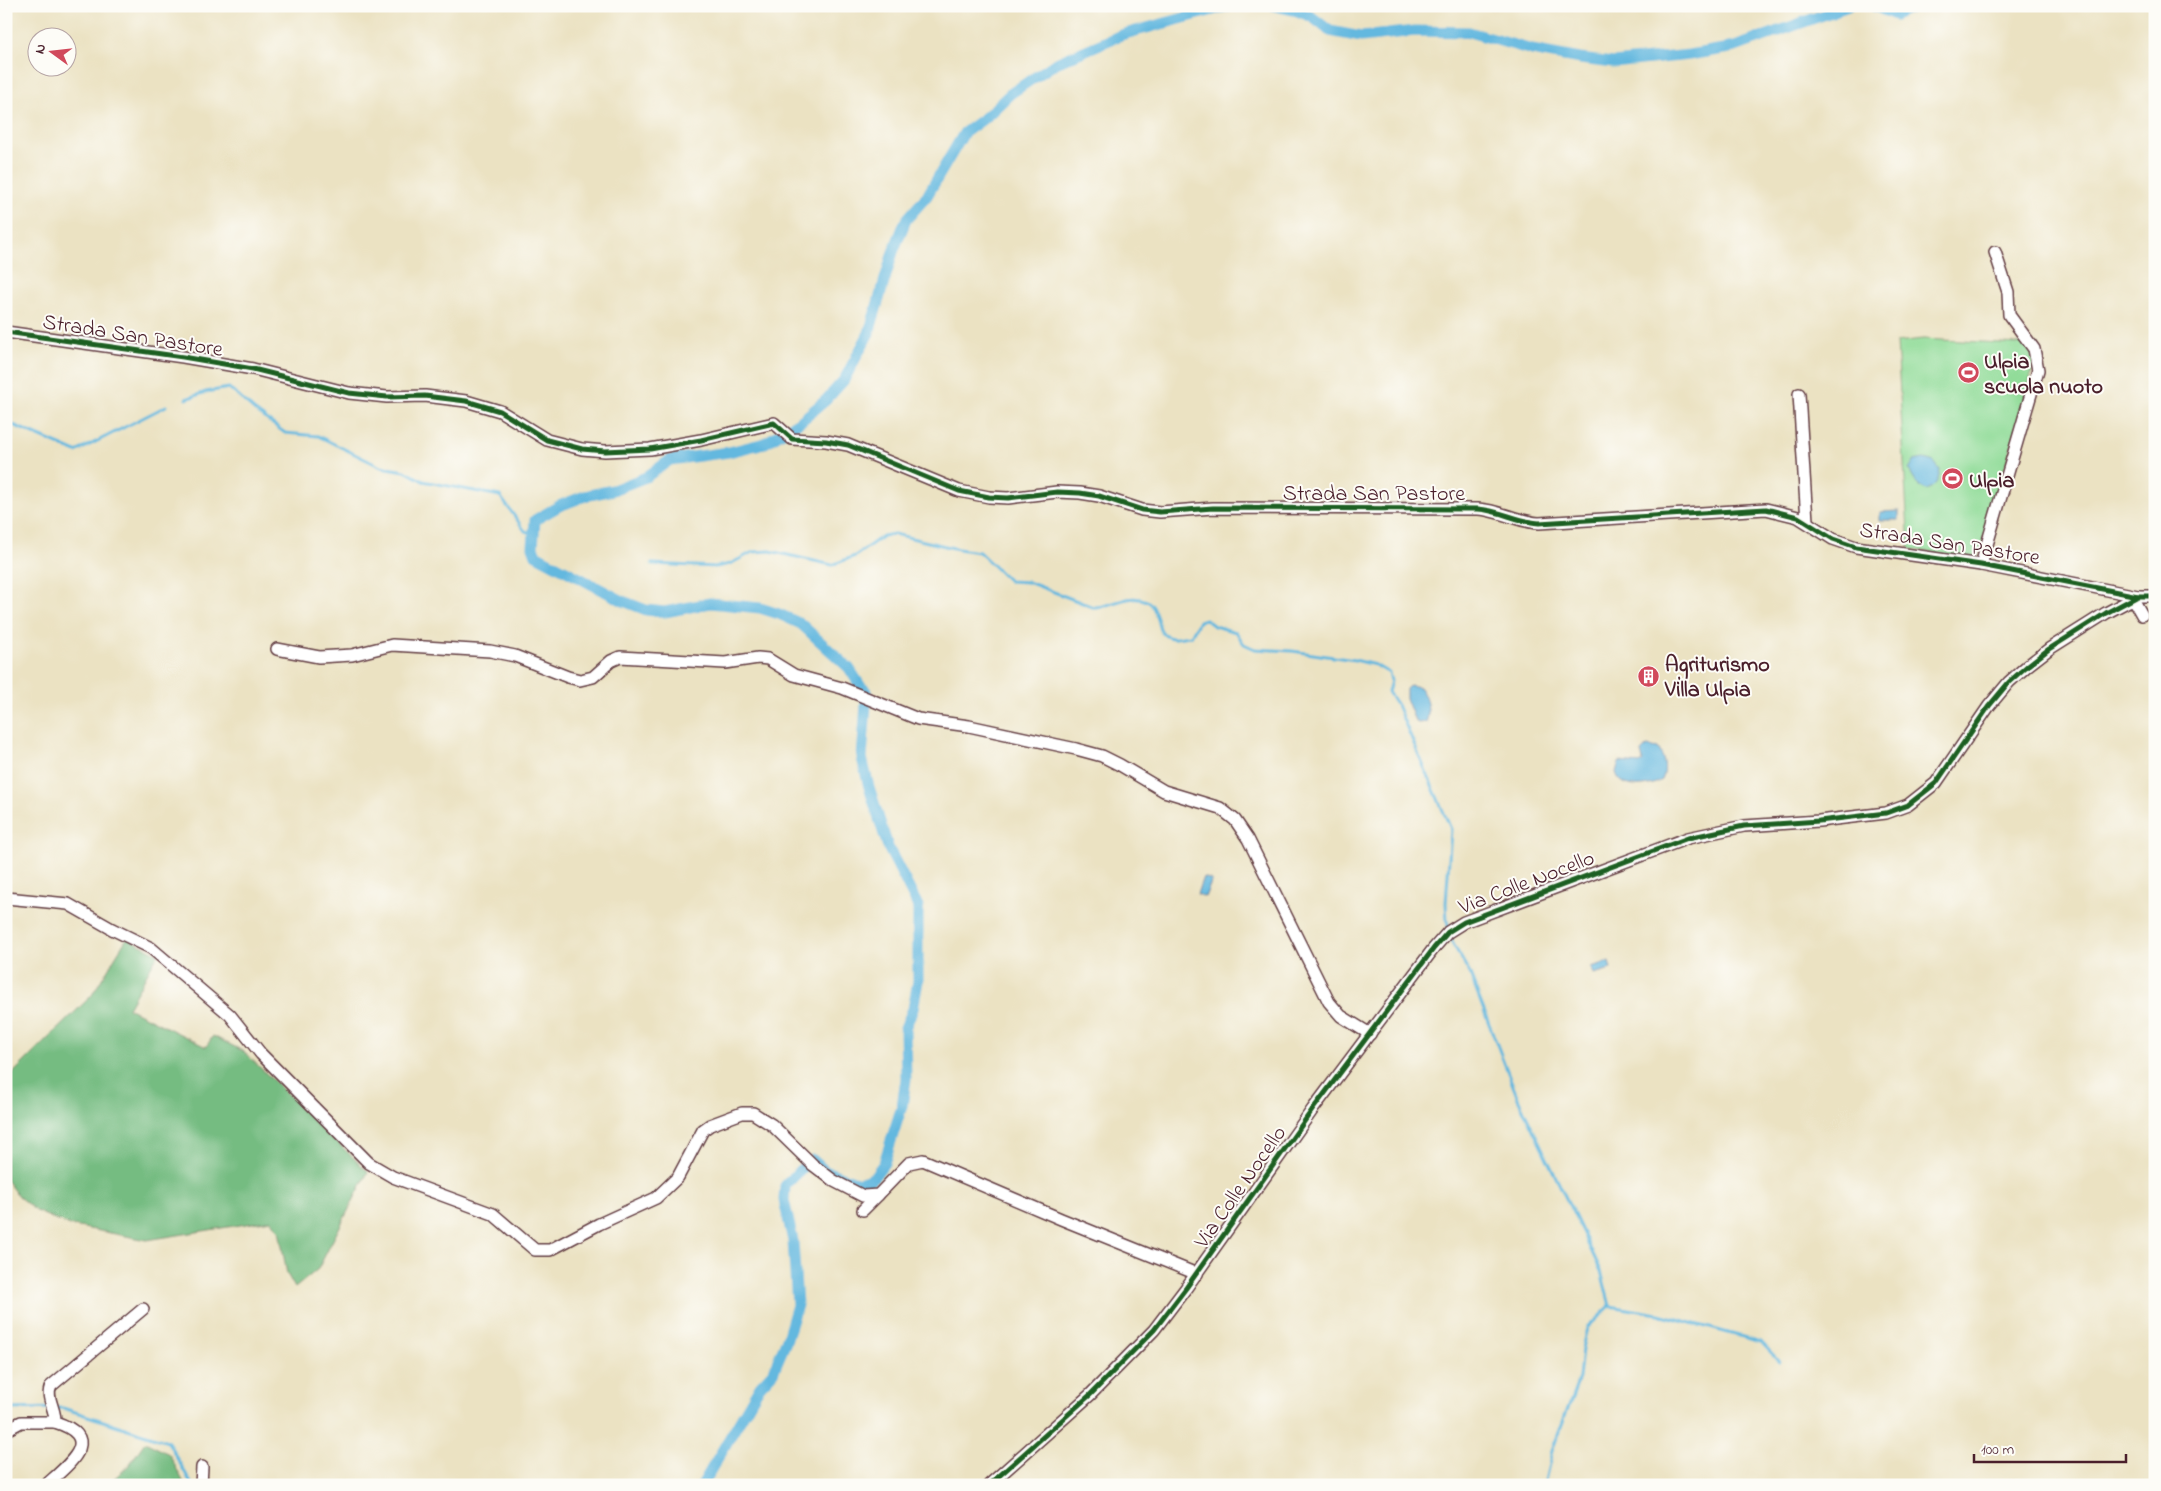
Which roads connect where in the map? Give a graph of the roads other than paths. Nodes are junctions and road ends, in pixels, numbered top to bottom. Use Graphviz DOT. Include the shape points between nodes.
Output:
graph roads {
  1 [pos="1995,252"];
  2 [pos="6,332"];
  3 [pos="1799,394"];
  4 [pos="1807,521"];
  5 [pos="1981,565"];
  6 [pos="2155,596"];
  7 [pos="2136,598"];
  8 [pos="2142,615"];
  9 [pos="277,649"];
  10 [pos="6,898"];
  11 [pos="1370,1034"];
  12 [pos="878,1195"];
  13 [pos="863,1210"];
  14 [pos="1197,1274"];
  15 [pos="143,1308"];
  16 [pos="54,1412"];
  17 [pos="6,1430"];
  18 [pos="202,1467"];
  19 [pos="46,1485"];
  20 [pos="201,1485"];
  21 [pos="989,1485"];
  1 -- 5 [label="street" via="2008,292 2008,314 2034,349 2038,370"];
  2 -- 4 [label="street, Strada San Pastore" via="234,366 349,394 425,396 466,401 500,411 547,440 582,449 650,449 737,432 770,422 797,440 848,445 965,493 1008,498 1080,492 1152,512 1213,508 1478,509 1539,523 1760,508"];
  3 -- 4 [label="street"];
  4 -- 5 [label="street, Strada San Pastore" via="1833,539 1856,547"];
  5 -- 7 [label="street, Strada San Pastore"];
  6 -- 7 [label="street, Via Colle Nocello"];
  7 -- 8 [label="street"];
  7 -- 11 [label="street, Via Colle Nocello" via="2064,639 2014,678 1986,711 1936,783 1911,804 1886,813 1819,822 1744,826 1702,834 1464,922 1439,941"];
  9 -- 11 [label="street" via="319,657 352,655 392,645 485,650 514,656 580,680 593,678 620,657 720,663 763,658 794,675 834,685 908,716 1090,752 1116,762 1168,794 1208,803 1223,810 1240,825 1328,1002 1341,1016"];
  10 -- 12 [label="street" via="68,904 151,948 230,1015 260,1054 369,1163 393,1177 493,1214 535,1250 550,1250 656,1198 678,1177 703,1130 739,1114 750,1113 762,1118 784,1134 819,1170 842,1186 863,1196"];
  11 -- 14 [label="street, Via Colle Nocello"];
  12 -- 13 [label="street"];
  12 -- 14 [label="street" via="909,1163 923,1160"];
  14 -- 21 [label="street, Via Colle Nocello" via="1134,1352"];
  15 -- 16 [label="street" via="53,1384 48,1392"];
  16 -- 17 [label="street"];
  16 -- 19 [label="street" via="78,1434 80,1448 74,1459"];
  18 -- 20 [label="street"];
}
